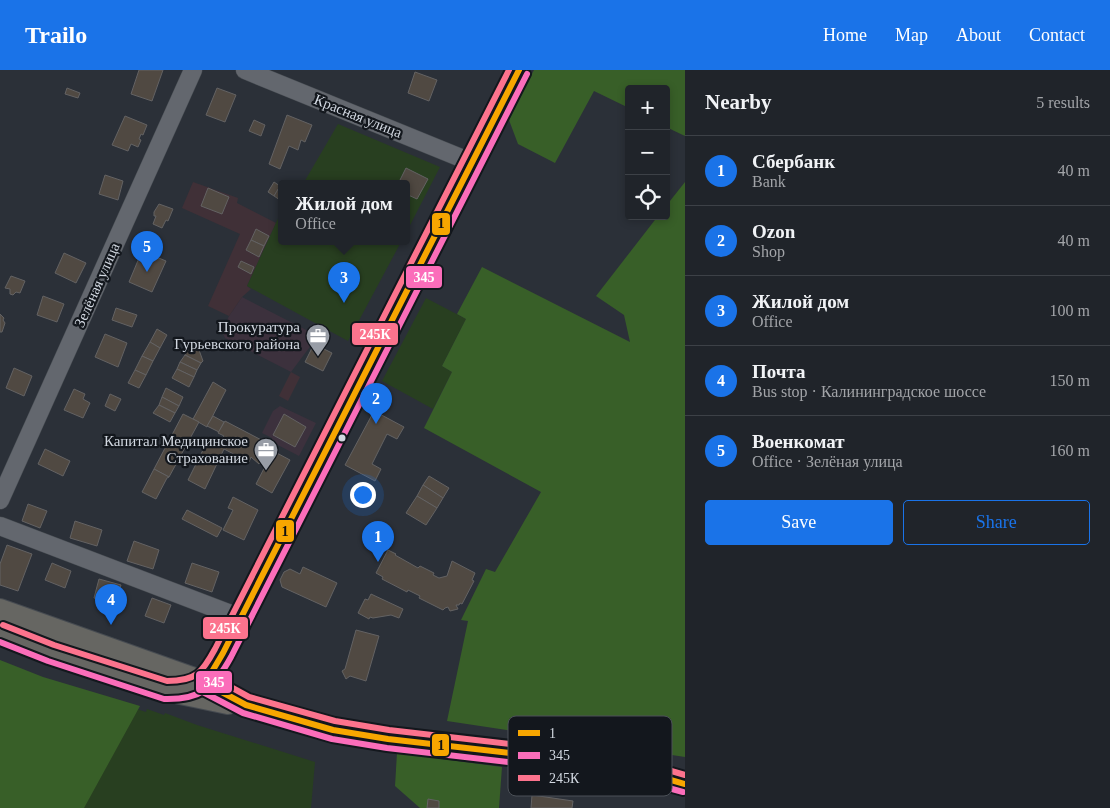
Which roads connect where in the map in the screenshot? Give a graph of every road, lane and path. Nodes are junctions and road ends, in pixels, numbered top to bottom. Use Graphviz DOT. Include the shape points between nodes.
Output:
graph roads {
  1 [pos="193,70"];
  2 [pos="245,70"];
  3 [pos="471,162"];
  4 [pos="0,500"];
  5 [pos="0,526"];
  6 [pos="0,610"];
  7 [pos="241,618"];
  8 [pos="0,633"];
  9 [pos="221,687"];
  10 [pos="508,753"];
  11 [pos="672,780"];
  12 [pos="685,784"];
  1 -- 4 [label="street, Зелёная улица"];
  2 -- 3 [label="street, Красная улица"];
  5 -- 7 [label="street"];
  6 -- 9 [label="main road"];
  7 -- 9 [label="main road"];
  8 -- 9 [label="main road" via="166,690"];
  9 -- 10 [label="main road" via="333,730"];
  11 -- 12 [label="main road"];
}
